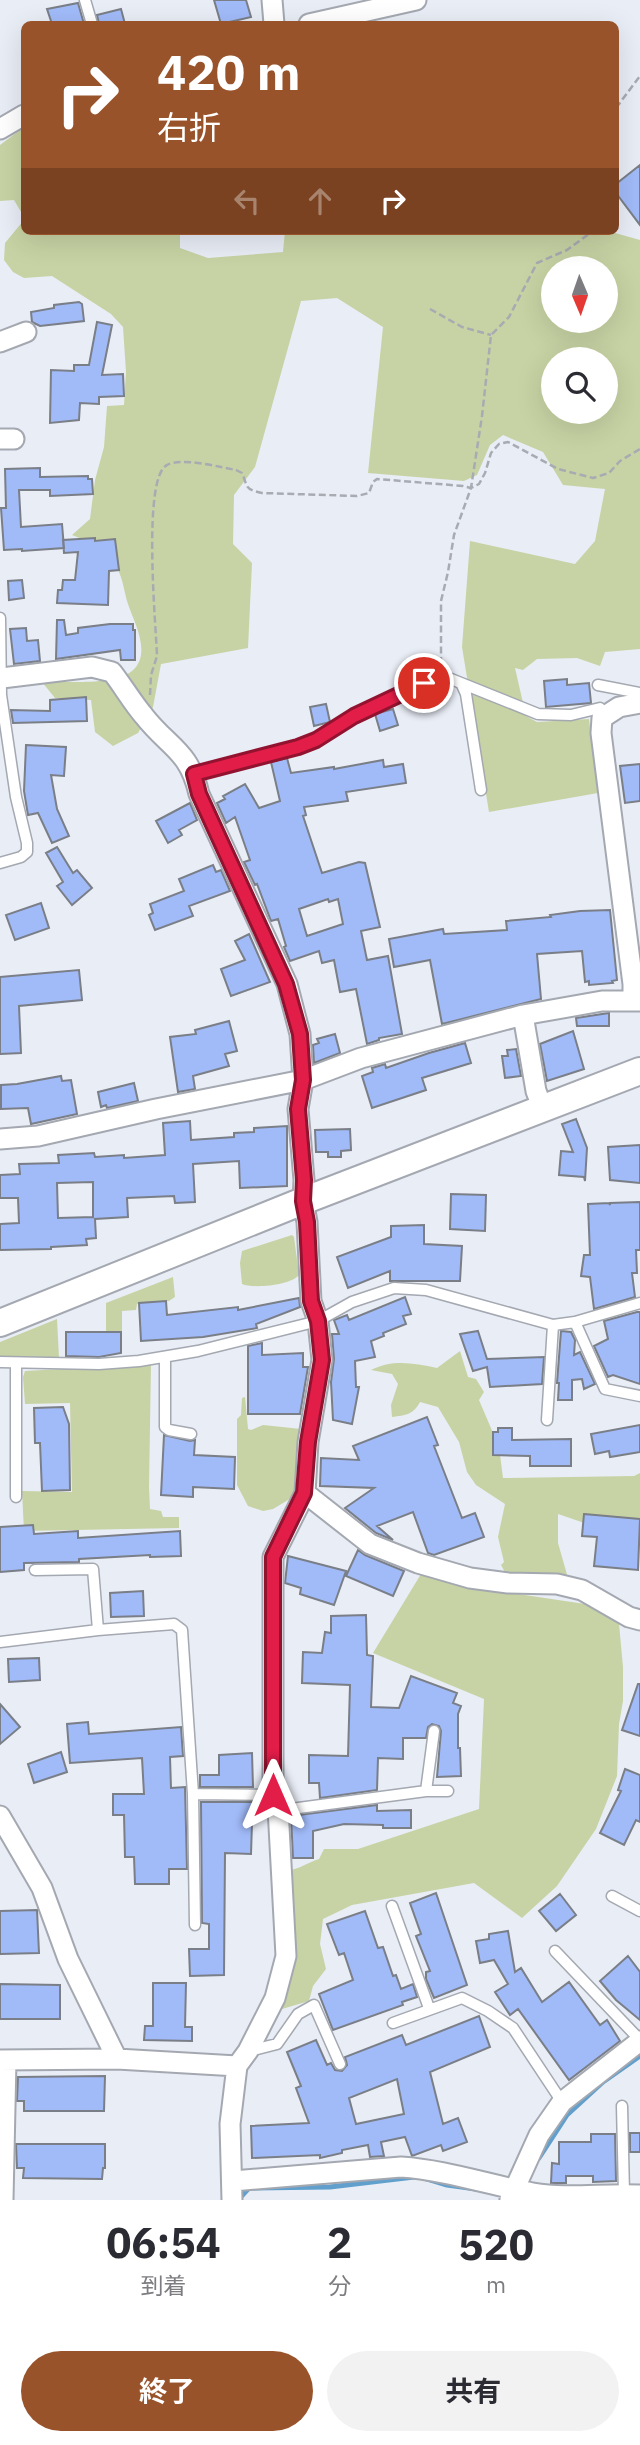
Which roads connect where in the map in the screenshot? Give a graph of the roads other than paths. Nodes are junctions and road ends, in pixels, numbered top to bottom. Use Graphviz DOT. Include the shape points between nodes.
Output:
graph roads {
  1 [pos="85,0"];
  2 [pos="272,0"];
  3 [pos="416,0"];
  4 [pos="91,21"];
  5 [pos="274,21"];
  6 [pos="322,21"];
  7 [pos="21,117"];
  8 [pos="0,129"];
  9 [pos="26,332"];
  10 [pos="0,342"];
  11 [pos="0,618"];
  12 [pos="2,678"];
  13 [pos="462,685"];
  14 [pos="598,685"];
  15 [pos="640,693"];
  16 [pos="640,703"];
  17 [pos="602,718"];
  18 [pos="194,774"];
  19 [pos="481,790"];
  20 [pos="0,863"];
  21 [pos="637,1001"];
  22 [pos="523,1015"];
  23 [pos="640,1071"];
  24 [pos="303,1080"];
  25 [pos="543,1109"];
  26 [pos="0,1139"];
  27 [pos="303,1201"];
  28 [pos="640,1303"];
  29 [pos="318,1321"];
  30 [pos="575,1322"];
  31 [pos="0,1323"];
  32 [pos="553,1325"];
  33 [pos="165,1357"];
  34 [pos="0,1362"];
  35 [pos="16,1364"];
  36 [pos="640,1396"];
  37 [pos="547,1420"];
  38 [pos="191,1434"];
  39 [pos="304,1493"];
  40 [pos="16,1497"];
  41 [pos="35,1570"];
  42 [pos="640,1620"];
  43 [pos="98,1630"];
  44 [pos="0,1643"];
  45 [pos="434,1731"];
  46 [pos="426,1791"];
  47 [pos="448,1791"];
  48 [pos="193,1794"];
  49 [pos="275,1801"];
  50 [pos="0,1816"];
  51 [pos="612,1896"];
  52 [pos="392,1906"];
  53 [pos="640,1911"];
  54 [pos="195,1925"];
  55 [pos="555,1951"];
  56 [pos="429,2008"];
  57 [pos="393,2023"];
  58 [pos="640,2040"];
  59 [pos="117,2059"];
  60 [pos="243,2059"];
  61 [pos="3,2060"];
  62 [pos="340,2064"];
  63 [pos="562,2102"];
  64 [pos="622,2106"];
  65 [pos="3,2154"];
  66 [pos="513,2194"];
  67 [pos="230,2195"];
  68 [pos="632,2195"];
  69 [pos="4,2200"];
  1 -- 4 [label="lane"];
  2 -- 5 [label="street"];
  3 -- 6 [label="street"];
  7 -- 8 [label="street"];
  9 -- 10 [label="street"];
  11 -- 12 [label="lane"];
  12 -- 18 [label="street" via="92,667 113,672 144,718 184,757"];
  12 -- 20 [label="lane" via="6,736 27,852"];
  13 -- 17 [label="lane" via="538,714 571,715 600,708"];
  13 -- 18 [label="lane" via="441,675 354,716 316,740"];
  13 -- 19 [label="lane"];
  14 -- 15 [label="lane"];
  16 -- 17 [label="street" via="619,707"];
  17 -- 21 [label="street"];
  18 -- 24 [label="street" via="286,984 300,1034"];
  21 -- 22 [label="street"];
  22 -- 24 [label="street" via="361,1058"];
  22 -- 25 [label="street"];
  23 -- 25 [label="street"];
  24 -- 26 [label="street" via="38,1136"];
  24 -- 27 [label="street" via="298,1109"];
  25 -- 27 [label="street"];
  27 -- 29 [label="street" via="311,1301"];
  27 -- 31 [label="street"];
  28 -- 30 [label="lane"];
  29 -- 32 [label="lane" via="352,1302 394,1288 426,1290"];
  29 -- 33 [label="lane"];
  29 -- 39 [label="street" via="322,1360"];
  30 -- 32 [label="lane"];
  30 -- 36 [label="lane" via="605,1389"];
  32 -- 37 [label="lane"];
  33 -- 35 [label="lane" via="99,1364"];
  33 -- 38 [label="lane" via="165,1427"];
  34 -- 35 [label="lane"];
  35 -- 40 [label="lane"];
  39 -- 42 [label="street" via="370,1544 418,1563 470,1577 582,1590"];
  39 -- 49 [label="street" via="273,1557"];
  41 -- 43 [label="lane" via="93,1569"];
  43 -- 44 [label="lane"];
  43 -- 48 [label="lane" via="174,1624 182,1630"];
  45 -- 46 [label="lane"];
  46 -- 47 [label="lane"];
  46 -- 49 [label="lane" via="300,1808"];
  48 -- 49 [label="lane"];
  48 -- 54 [label="lane"];
  49 -- 60 [label="street" via="286,1956 275,1998"];
  50 -- 59 [label="street" via="42,1888 68,1959"];
  51 -- 53 [label="lane"];
  52 -- 56 [label="lane"];
  55 -- 58 [label="lane"];
  56 -- 57 [label="lane"];
  56 -- 63 [label="lane" via="462,1998 500,2018 513,2028"];
  58 -- 63 [label="street"];
  59 -- 60 [label="street"];
  59 -- 61 [label="street"];
  60 -- 62 [label="lane" via="277,2044 298,2014 314,2005"];
  60 -- 67 [label="street" via="230,2124"];
  61 -- 65 [label="street"];
  63 -- 66 [label="street" via="539,2135"];
  64 -- 68 [label="lane"];
  65 -- 69 [label="street"];
  66 -- 67 [label="street" via="426,2168 401,2167"];
  66 -- 68 [label="street"];
}
